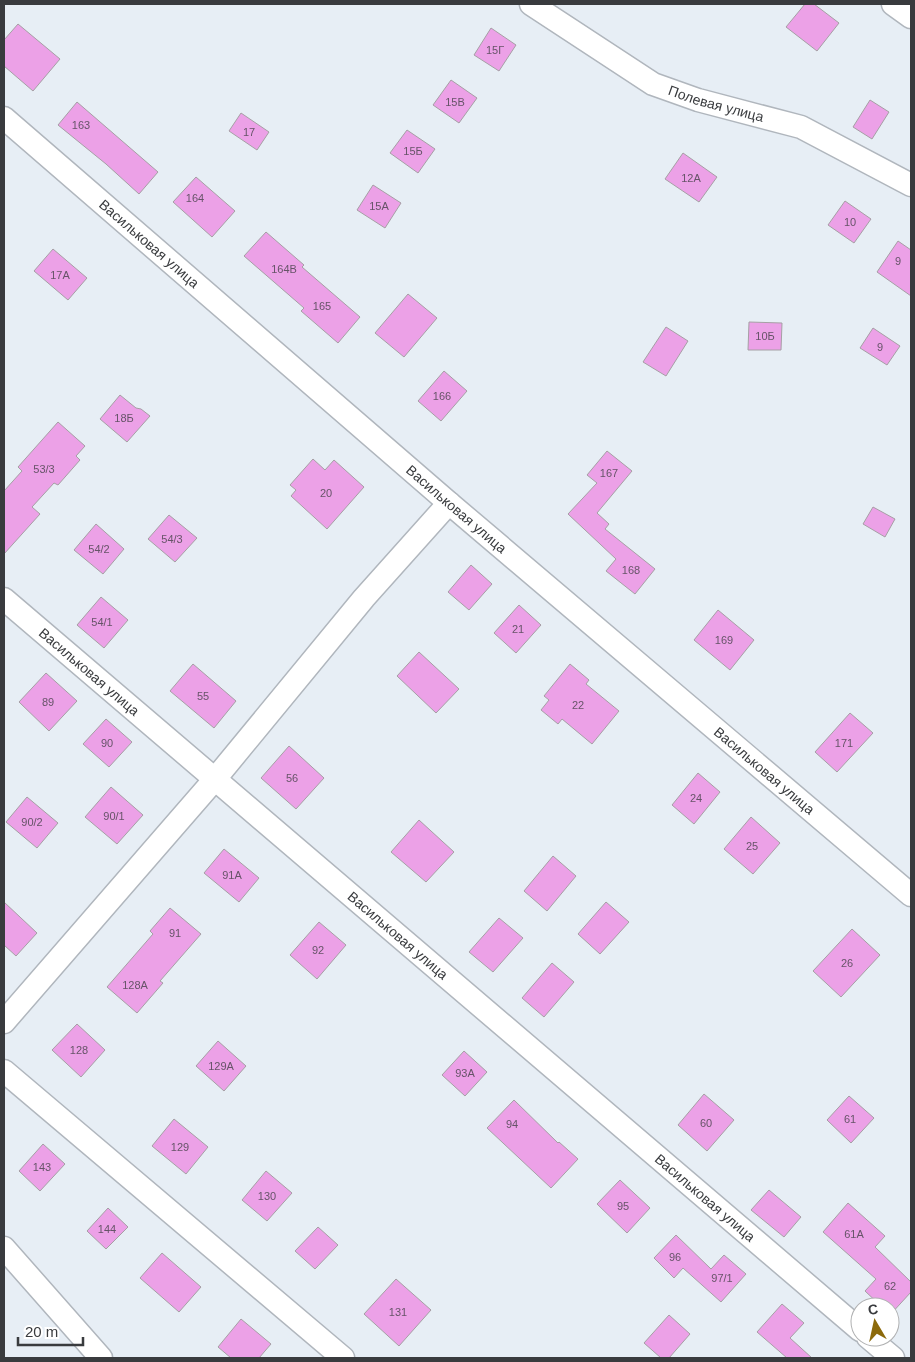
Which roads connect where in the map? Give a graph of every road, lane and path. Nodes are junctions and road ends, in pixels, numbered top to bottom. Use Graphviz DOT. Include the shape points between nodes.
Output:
graph roads {
  1 [pos="530,4"];
  2 [pos="892,4"];
  3 [pos="911,17"];
  4 [pos="4,118"];
  5 [pos="911,185"];
  6 [pos="449,503"];
  7 [pos="4,599"];
  8 [pos="214,779"];
  9 [pos="911,895"];
  10 [pos="8,1008"];
  11 [pos="4,1071"];
  12 [pos="4,1248"];
  13 [pos="850,1321"];
  14 [pos="880,1347"];
  15 [pos="101,1358"];
  16 [pos="343,1358"];
  17 [pos="893,1358"];
  1 -- 5 [label="street, Полевая улица" via="652,84 698,100 801,127"];
  2 -- 3 [label="street"];
  4 -- 6 [label="street, Васильковая улица"];
  6 -- 8 [label="street" via="364,598"];
  6 -- 9 [label="street, Васильковая улица"];
  7 -- 8 [label="street, Васильковая улица"];
  8 -- 10 [label="street"];
  8 -- 13 [label="street, Васильковая улица"];
  11 -- 16 [label="street"];
  12 -- 15 [label="street"];
  14 -- 17 [label="street"];
}
